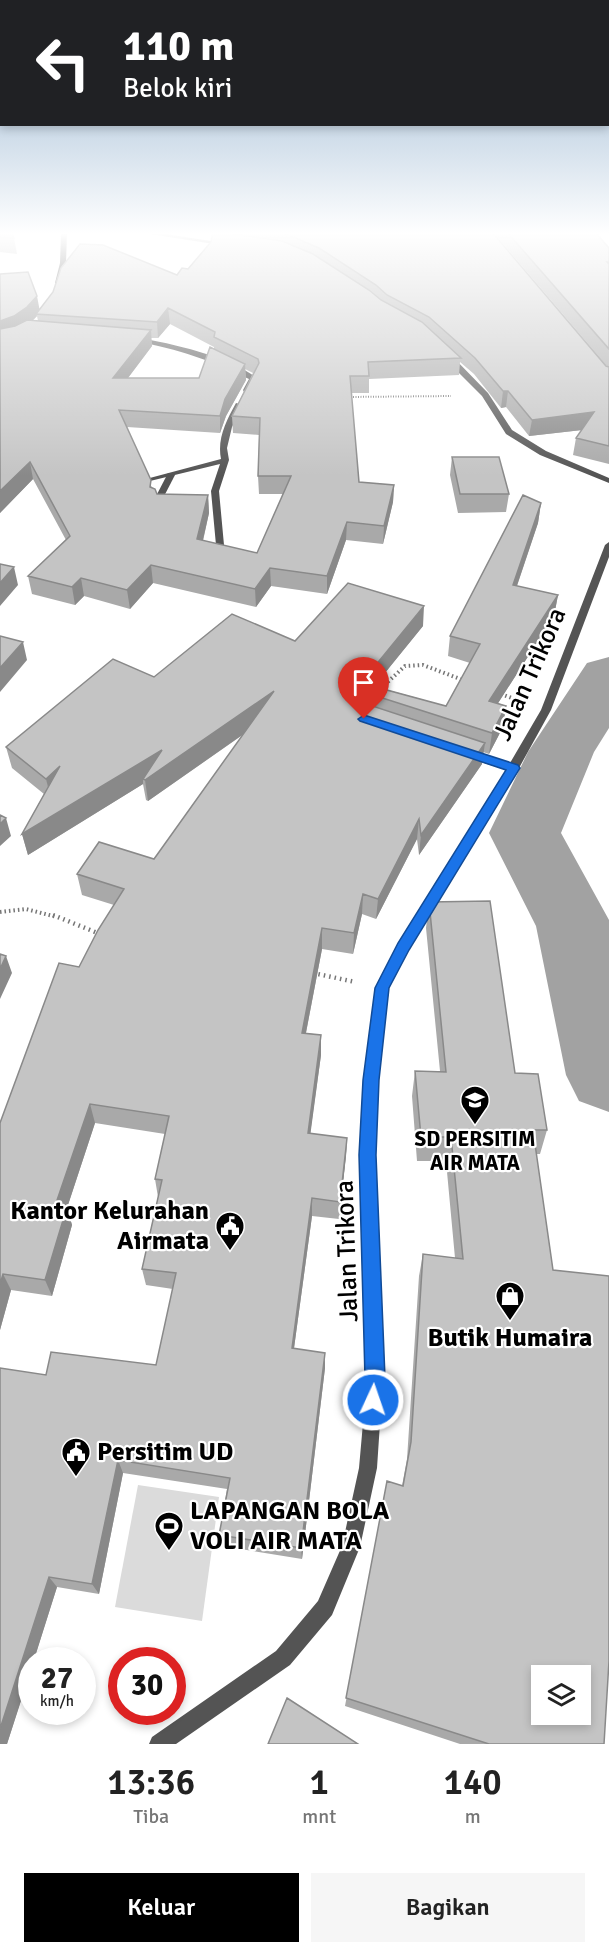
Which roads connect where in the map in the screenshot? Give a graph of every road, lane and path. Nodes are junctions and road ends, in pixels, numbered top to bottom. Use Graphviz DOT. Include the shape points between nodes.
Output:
graph roads {
  1 [pos="130,340"];
  2 [pos="440,348"];
  3 [pos="485,395"];
  4 [pos="346,397"];
  5 [pos="225,460"];
  6 [pos="171,475"];
  7 [pos="150,479"];
  8 [pos="609,481"];
  9 [pos="157,502"];
  10 [pos="219,545"];
  11 [pos="609,545"];
  12 [pos="468,682"];
  13 [pos="490,690"];
  14 [pos="374,700"];
  15 [pos="546,710"];
  16 [pos="462,752"];
  17 [pos="513,768"];
  18 [pos="0,912"];
  19 [pos="110,937"];
  20 [pos="304,970"];
  21 [pos="382,988"];
  22 [pos="159,1744"];
  1 -- 5 [label="street" via="184,348 253,378 228,427 223,448"];
  2 -- 3 [label="street"];
  3 -- 4 [label="path"];
  3 -- 8 [label="street" via="509,432 543,453"];
  5 -- 6 [label="street"];
  5 -- 10 [label="street" via="215,491"];
  6 -- 7 [label="street"];
  6 -- 9 [label="street"];
  11 -- 15 [label="street, Jalan Trikora"];
  12 -- 14 [label="path" via="423,665 405,666"];
  13 -- 15 [label="path"];
  15 -- 17 [label="street, Jalan Trikora"];
  16 -- 17 [label="street"];
  17 -- 21 [label="street, Jalan Trikora"];
  18 -- 19 [label="path" via="29,908"];
  20 -- 21 [label="path"];
  21 -- 22 [label="street, Jalan Trikora" via="371,1080 368,1155 375,1378 368,1468 351,1547 325,1608 283,1658"];
}
